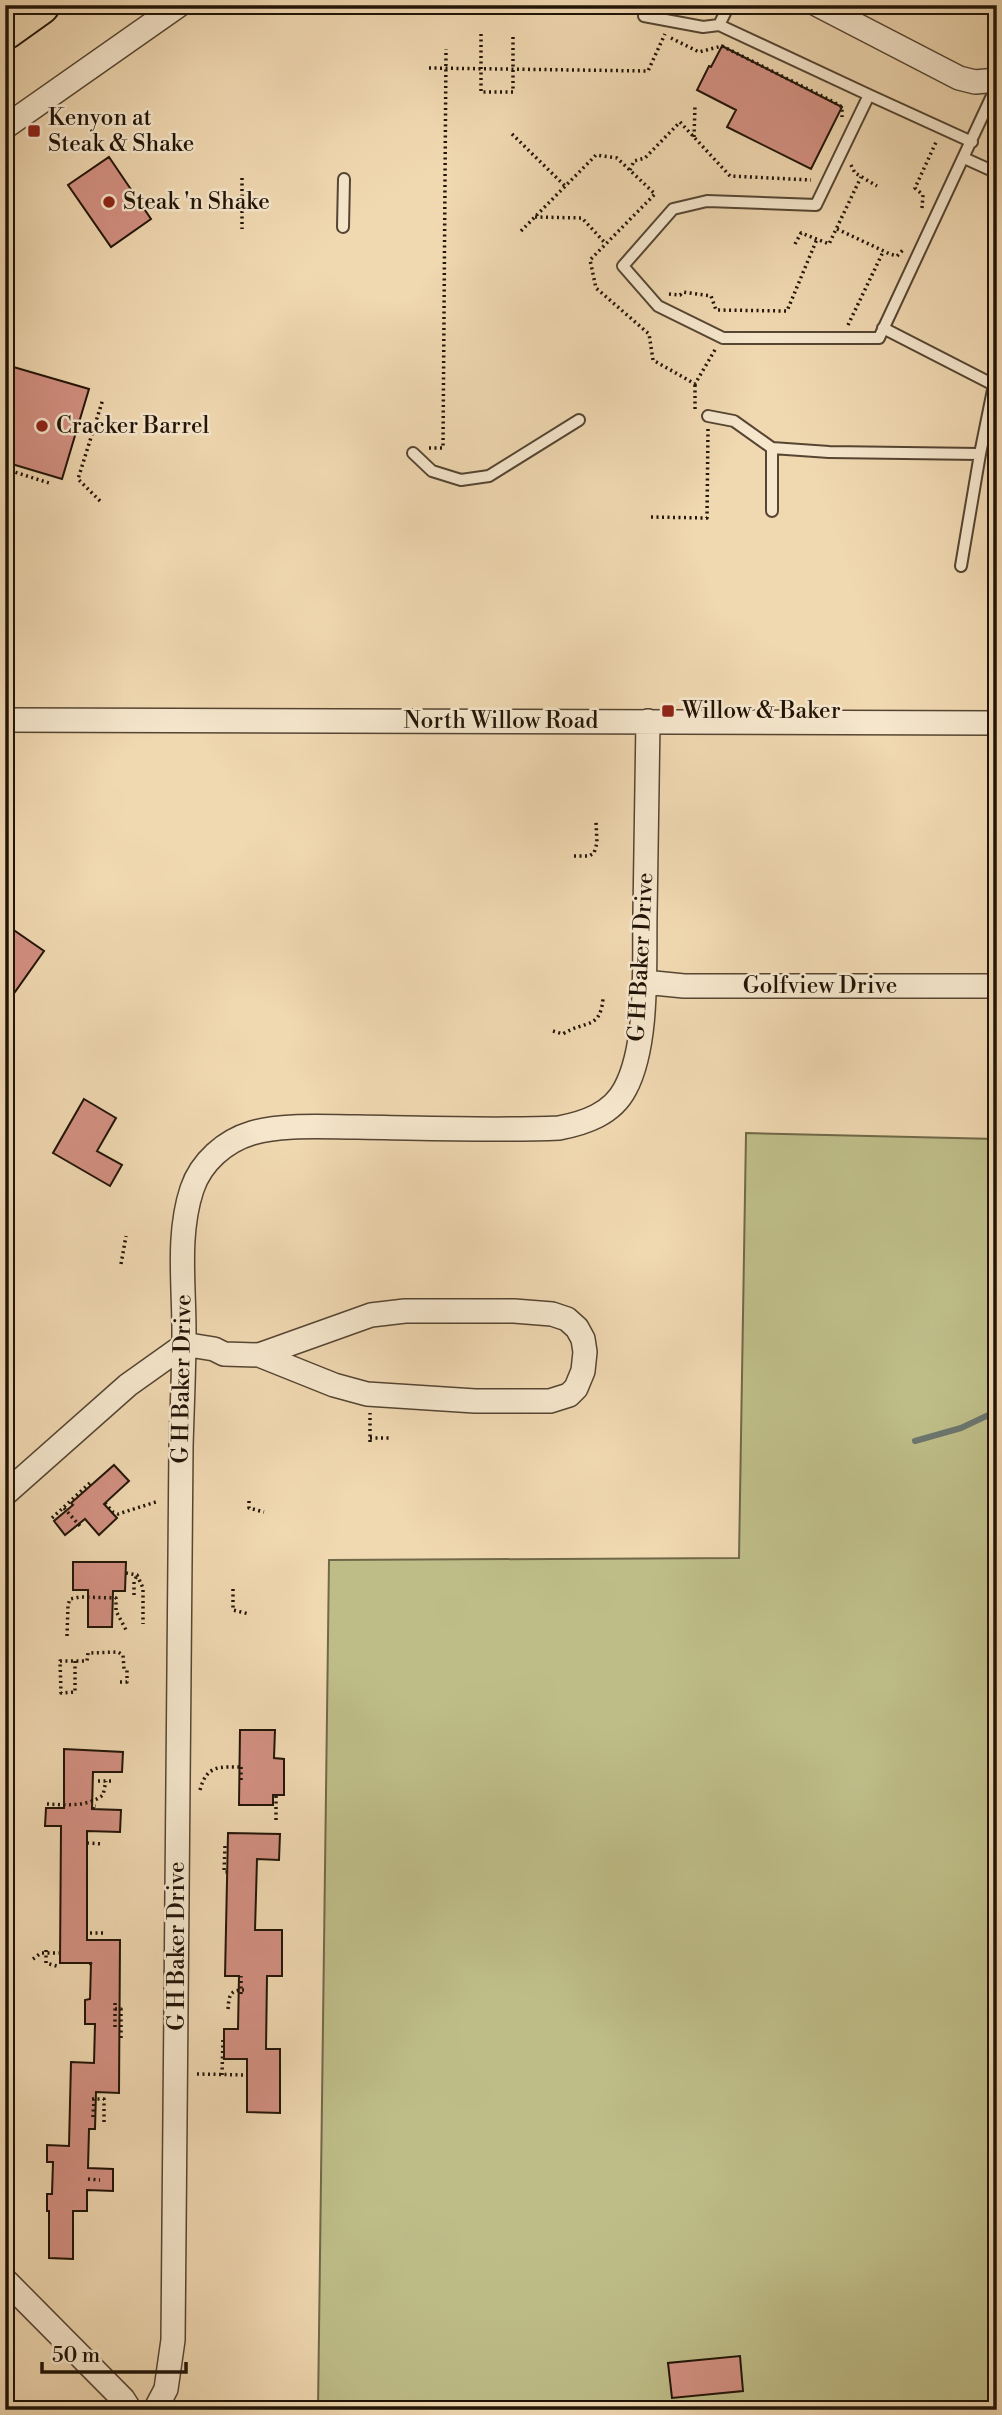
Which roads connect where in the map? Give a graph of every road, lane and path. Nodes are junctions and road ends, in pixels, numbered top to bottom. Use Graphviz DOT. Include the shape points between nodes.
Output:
graph roads {
  1 [pos="40,5"];
  2 [pos="179,5"];
  3 [pos="729,5"];
  4 [pos="818,5"];
  5 [pos="644,16"];
  6 [pos="719,25"];
  7 [pos="5,30"];
  8 [pos="481,34"];
  9 [pos="513,34"];
  10 [pos="446,50"];
  11 [pos="429,68"];
  12 [pos="446,68"];
  13 [pos="481,68"];
  14 [pos="513,69"];
  15 [pos="997,83"];
  16 [pos="869,95"];
  17 [pos="695,105"];
  18 [pos="842,118"];
  19 [pos="5,127"];
  20 [pos="942,128"];
  21 [pos="512,134"];
  22 [pos="694,137"];
  23 [pos="972,142"];
  24 [pos="854,155"];
  25 [pos="964,158"];
  26 [pos="630,170"];
  27 [pos="997,173"];
  28 [pos="861,177"];
  29 [pos="242,178"];
  30 [pos="344,178"];
  31 [pos="812,180"];
  32 [pos="565,186"];
  33 [pos="877,186"];
  34 [pos="535,217"];
  35 [pos="918,218"];
  36 [pos="343,226"];
  37 [pos="242,229"];
  38 [pos="837,229"];
  39 [pos="817,239"];
  40 [pos="606,244"];
  41 [pos="795,244"];
  42 [pos="903,250"];
  43 [pos="883,252"];
  44 [pos="646,293"];
  45 [pos="883,328"];
  46 [pos="14,331"];
  47 [pos="841,338"];
  48 [pos="5,361"];
  49 [pos="695,384"];
  50 [pos="996,386"];
  51 [pos="103,399"];
  52 [pos="695,416"];
  53 [pos="708,416"];
  54 [pos="579,420"];
  55 [pos="772,448"];
  56 [pos="418,450"];
  57 [pos="980,454"];
  58 [pos="5,469"];
  59 [pos="49,483"];
  60 [pos="100,501"];
  61 [pos="772,511"];
  62 [pos="651,517"];
  63 [pos="961,566"];
  64 [pos="5,720"];
  65 [pos="648,721"];
  66 [pos="997,723"];
  67 [pos="596,822"];
  68 [pos="574,856"];
  69 [pos="644,982"];
  70 [pos="997,986"];
  71 [pos="603,999"];
  72 [pos="553,1031"];
  73 [pos="126,1236"];
  74 [pos="121,1264"];
  75 [pos="183,1344"];
  76 [pos="259,1355"];
  77 [pos="371,1395"];
  78 [pos="390,1438"];
  79 [pos="92,1481"];
  80 [pos="5,1494"];
  81 [pos="180,1494"];
  82 [pos="249,1502"];
  83 [pos="105,1503"];
  84 [pos="64,1508"];
  85 [pos="264,1512"];
  86 [pos="52,1518"];
  87 [pos="80,1526"];
  88 [pos="126,1573"];
  89 [pos="137,1575"];
  90 [pos="233,1589"];
  91 [pos="134,1595"];
  92 [pos="248,1614"];
  93 [pos="143,1623"];
  94 [pos="126,1630"];
  95 [pos="67,1636"];
  96 [pos="75,1661"];
  97 [pos="120,1682"];
  98 [pos="98,1780"];
  99 [pos="242,1780"];
  100 [pos="106,1781"];
  101 [pos="114,1781"];
  102 [pos="276,1795"];
  103 [pos="199,1799"];
  104 [pos="50,1805"];
  105 [pos="276,1820"];
  106 [pos="86,1843"];
  107 [pos="103,1844"];
  108 [pos="225,1846"];
  109 [pos="227,1872"];
  110 [pos="90,1933"];
  111 [pos="105,1933"];
  112 [pos="45,1952"];
  113 [pos="59,1953"];
  114 [pos="33,1959"];
  115 [pos="60,1967"];
  116 [pos="241,1976"];
  117 [pos="228,2009"];
  118 [pos="115,2027"];
  119 [pos="121,2038"];
  120 [pos="223,2038"];
  121 [pos="175,2074"];
  122 [pos="222,2075"];
  123 [pos="247,2075"];
  124 [pos="93,2116"];
  125 [pos="104,2122"];
  126 [pos="14,2137"];
  127 [pos="5,2144"];
  128 [pos="88,2179"];
  129 [pos="100,2180"];
  130 [pos="5,2280"];
  131 [pos="130,2410"];
  132 [pos="155,2410"];
  1 -- 7 [label="highway"];
  2 -- 19 [label="street"];
  3 -- 6 [label="lane"];
  4 -- 15 [label="street" via="959,78"];
  5 -- 6 [label="lane" via="703,27"];
  6 -- 16 [label="lane"];
  8 -- 13 [label="path"];
  9 -- 14 [label="path"];
  10 -- 12 [label="path"];
  11 -- 12 [label="path"];
  12 -- 13 [label="path"];
  12 -- 56 [label="path" via="443,448"];
  13 -- 14 [label="path"];
  13 -- 14 [label="path" via="481,92 513,92"];
  14 -- 18 [label="path" via="648,71 664,34 699,52 722,46 834,102 842,107"];
  15 -- 23 [label="lane"];
  16 -- 20 [label="lane"];
  16 -- 44 [label="lane" via="816,205 707,201 673,209 623,266"];
  17 -- 22 [label="path"];
  20 -- 23 [label="lane"];
  20 -- 35 [label="path" via="915,188 923,195"];
  21 -- 32 [label="path"];
  22 -- 26 [label="path" via="680,122 645,158 634,160"];
  22 -- 31 [label="path" via="730,176"];
  23 -- 25 [label="lane"];
  24 -- 28 [label="path" via="851,167"];
  25 -- 27 [label="lane"];
  25 -- 45 [label="lane"];
  28 -- 33 [label="path"];
  28 -- 38 [label="path"];
  29 -- 37 [label="path"];
  30 -- 36 [label="lane"];
  34 -- 40 [label="path" via="582,218"];
  38 -- 39 [label="path" via="829,244"];
  38 -- 43 [label="path"];
  39 -- 41 [label="path" via="801,233"];
  39 -- 44 [label="path" via="787,311 716,310 711,296"];
  42 -- 43 [label="path" via="897,256"];
  43 -- 47 [label="path"];
  44 -- 47 [label="lane" via="659,306 723,338"];
  45 -- 47 [label="lane" via="879,338"];
  45 -- 50 [label="lane"];
  46 -- 48 [label="path"];
  49 -- 52 [label="path"];
  50 -- 57 [label="lane"];
  51 -- 60 [label="path" via="78,479"];
  53 -- 55 [label="lane" via="734,421"];
  53 -- 62 [label="path" via="708,517"];
  54 -- 56 [label="lane" via="489,476 461,480 432,471"];
  55 -- 57 [label="lane"];
  55 -- 61 [label="lane"];
  57 -- 63 [label="lane"];
  58 -- 59 [label="path"];
  64 -- 65 [label="street, North Willow Road"];
  65 -- 66 [label="street, North Willow Road"];
  65 -- 69 [label="street, G H Baker Drive"];
  67 -- 68 [label="path" via="594,853"];
  69 -- 70 [label="street, Golfview Drive" via="684,986"];
  69 -- 75 [label="street, G H Baker Drive" via="634,1070 618,1099 595,1118 538,1129 268,1129 228,1143 192,1186 183,1247"];
  71 -- 72 [label="path" via="595,1021 563,1034"];
  73 -- 74 [label="path"];
  75 -- 76 [label="street"];
  75 -- 80 [label="street" via="128,1385"];
  75 -- 81 [label="street, G H Baker Drive"];
  76 -- 77 [label="street"];
  76 -- 77 [label="street" via="368,1317 405,1311 552,1314 567,1319 583,1339 583,1371 576,1388 550,1401 475,1402"];
  77 -- 78 [label="path" via="370,1440"];
  79 -- 84 [label="path"];
  81 -- 83 [label="path" via="118,1514"];
  81 -- 121 [label="street, G H Baker Drive"];
  82 -- 85 [label="path" via="249,1508"];
  84 -- 86 [label="path"];
  84 -- 87 [label="path"];
  88 -- 89 [label="path"];
  89 -- 91 [label="path"];
  89 -- 93 [label="path" via="143,1588"];
  90 -- 92 [label="path" via="233,1610"];
  94 -- 95 [label="path" via="116,1611 116,1598 80,1597 70,1599"];
  96 -- 96 [label="path" via="60,1661 61,1693 75,1692"];
  96 -- 97 [label="path" via="86,1661 88,1653 123,1655 127,1682"];
  98 -- 100 [label="path"];
  99 -- 103 [label="path" via="242,1767 211,1770 203,1779"];
  100 -- 101 [label="path"];
  100 -- 104 [label="path" via="103,1795 92,1801"];
  102 -- 105 [label="path"];
  106 -- 107 [label="path"];
  108 -- 109 [label="path"];
  110 -- 111 [label="path"];
  112 -- 113 [label="path"];
  112 -- 114 [label="path"];
  112 -- 115 [label="path" via="46,1963"];
  116 -- 117 [label="path" via="242,1991 231,1993"];
  118 -- 119 [label="path" via="115,2006 121,2008"];
  120 -- 122 [label="path"];
  121 -- 122 [label="path"];
  121 -- 132 [label="street, G H Baker Drive" via="173,2340 166,2389"];
  122 -- 123 [label="path"];
  124 -- 125 [label="path" via="93,2099 104,2099"];
  126 -- 127 [label="path"];
  128 -- 129 [label="path"];
  130 -- 131 [label="street"];
}
